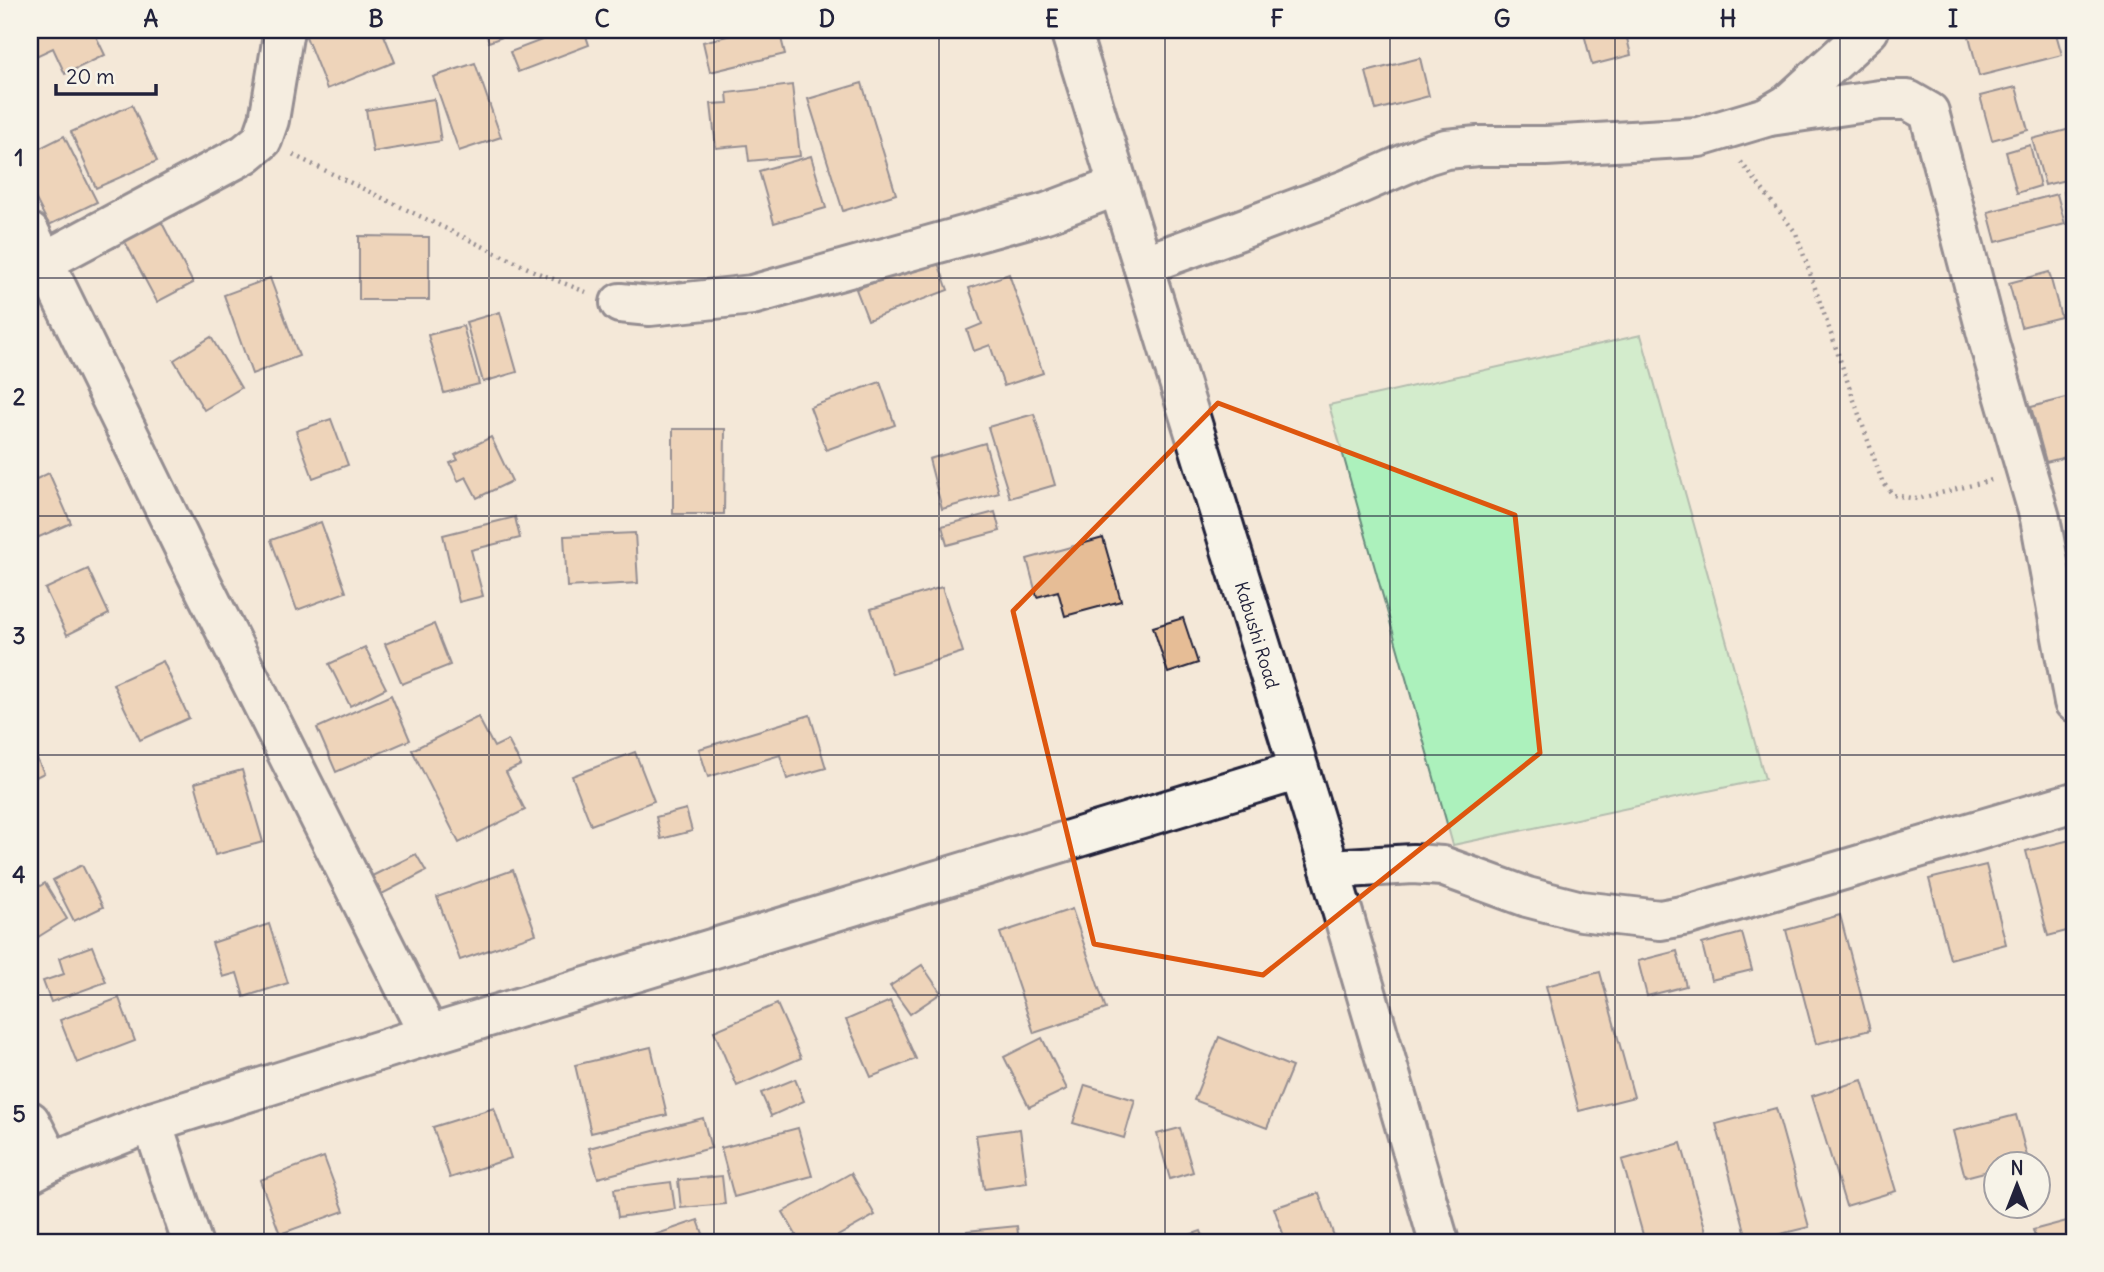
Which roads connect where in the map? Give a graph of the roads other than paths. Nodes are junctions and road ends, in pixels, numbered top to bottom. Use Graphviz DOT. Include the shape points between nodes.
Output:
graph roads {
  1 [pos="284,30"];
  2 [pos="1070,30"];
  3 [pos="1869,30"];
  4 [pos="1766,117"];
  5 [pos="1117,187"];
  6 [pos="37,247"];
  7 [pos="1143,265"];
  8 [pos="621,303"];
  9 [pos="2074,702"];
  10 [pos="1299,770"];
  11 [pos="2074,802"];
  12 [pos="1330,869"];
  13 [pos="429,1035"];
  14 [pos="30,1121"];
  15 [pos="152,1122"];
  16 [pos="40,1167"];
  17 [pos="192,1242"];
  18 [pos="1439,1242"];
  1 -- 6 [label="street" via="262,140 245,154"];
  2 -- 5 [label="street, Kabushi Road"];
  3 -- 4 [label="street" via="1788,104"];
  4 -- 7 [label="street" via="1699,136 1446,149"];
  4 -- 9 [label="street" via="1880,100 1908,100 1928,111 2042,531"];
  5 -- 7 [label="street, Kabushi Road"];
  5 -- 8 [label="street" via="1046,213 752,295 650,306"];
  6 -- 13 [label="street"];
  7 -- 10 [label="street, Kabushi Road"];
  10 -- 12 [label="street, Kabushi Road"];
  10 -- 13 [label="street"];
  11 -- 12 [label="street" via="1660,920 1581,911 1442,866"];
  12 -- 18 [label="street, Kabushi Road"];
  13 -- 15 [label="street"];
  14 -- 16 [label="street"];
  15 -- 16 [label="street"];
  15 -- 17 [label="street"];
}
